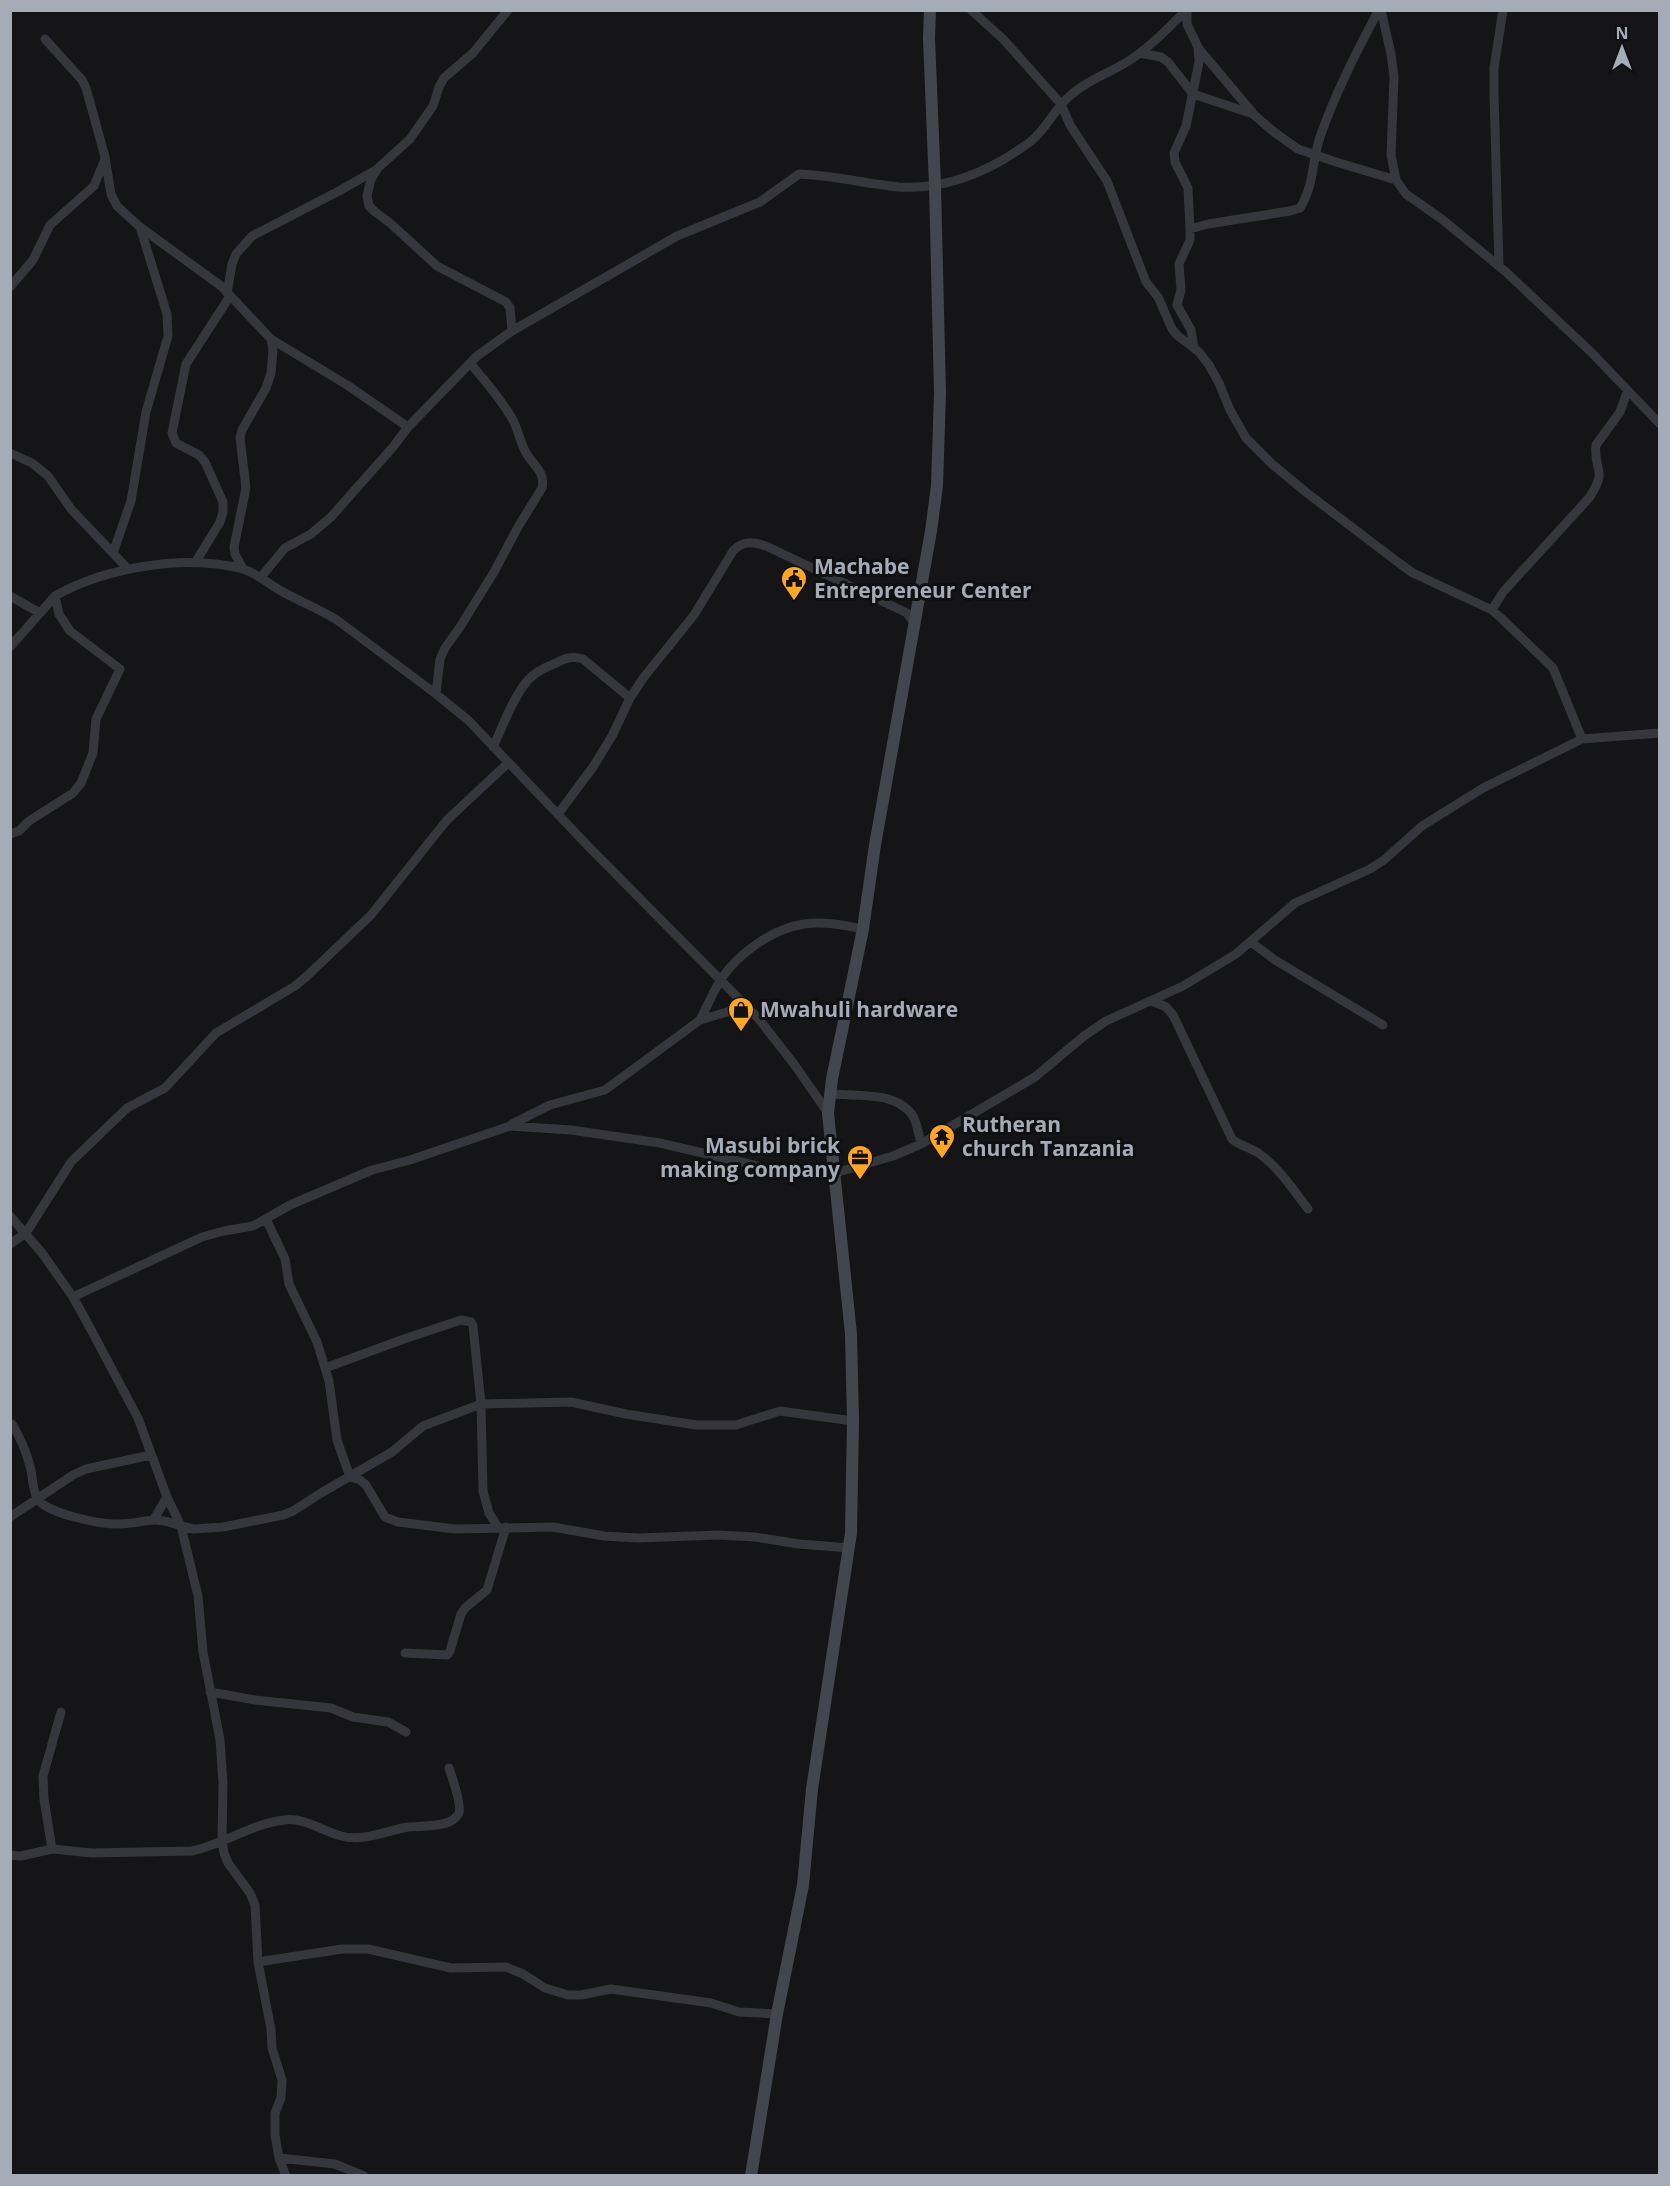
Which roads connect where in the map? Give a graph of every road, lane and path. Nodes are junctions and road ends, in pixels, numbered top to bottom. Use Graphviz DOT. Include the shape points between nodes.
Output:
graph roads {
  1 [pos="508,10"];
  2 [pos="930,10"];
  3 [pos="970,10"];
  4 [pos="1186,10"];
  5 [pos="1503,10"];
  6 [pos="1377,14"];
  7 [pos="45,39"];
  8 [pos="1198,47"];
  9 [pos="1140,53"];
  10 [pos="1193,94"];
  11 [pos="1061,104"];
  12 [pos="1253,114"];
  13 [pos="1315,155"];
  14 [pos="105,157"];
  15 [pos="378,168"];
  16 [pos="1396,180"];
  17 [pos="935,186"];
  18 [pos="140,227"];
  19 [pos="1190,229"];
  20 [pos="1499,266"];
  21 [pos="10,287"];
  22 [pos="229,294"];
  23 [pos="513,331"];
  24 [pos="271,339"];
  25 [pos="1194,348"];
  26 [pos="470,363"];
  27 [pos="1628,392"];
  28 [pos="1659,424"];
  29 [pos="408,427"];
  30 [pos="10,453"];
  31 [pos="113,553"];
  32 [pos="195,563"];
  33 [pos="128,569"];
  34 [pos="243,569"];
  35 [pos="261,577"];
  36 [pos="56,596"];
  37 [pos="10,597"];
  38 [pos="1492,610"];
  39 [pos="40,613"];
  40 [pos="915,624"];
  41 [pos="10,647"];
  42 [pos="436,693"];
  43 [pos="630,698"];
  44 [pos="1659,733"];
  45 [pos="1582,739"];
  46 [pos="493,747"];
  47 [pos="508,763"];
  48 [pos="558,814"];
  49 [pos="10,834"];
  50 [pos="863,929"];
  51 [pos="1251,942"];
  52 [pos="721,980"];
  53 [pos="1152,1001"];
  54 [pos="750,1009"];
  55 [pos="700,1020"];
  56 [pos="1383,1025"];
  57 [pos="830,1094"];
  58 [pos="828,1113"];
  59 [pos="510,1126"];
  60 [pos="921,1144"];
  61 [pos="835,1173"];
  62 [pos="1308,1209"];
  63 [pos="10,1216"];
  64 [pos="266,1219"];
  65 [pos="26,1233"];
  66 [pos="10,1244"];
  67 [pos="73,1297"];
  68 [pos="325,1368"];
  69 [pos="481,1404"];
  70 [pos="853,1421"];
  71 [pos="12,1424"];
  72 [pos="151,1455"];
  73 [pos="350,1477"];
  74 [pos="167,1497"];
  75 [pos="37,1498"];
  76 [pos="10,1517"];
  77 [pos="154,1519"];
  78 [pos="181,1526"];
  79 [pos="502,1527"];
  80 [pos="850,1548"];
  81 [pos="405,1653"];
  82 [pos="210,1692"];
  83 [pos="61,1712"];
  84 [pos="406,1732"];
  85 [pos="449,1768"];
  86 [pos="222,1840"];
  87 [pos="52,1849"];
  88 [pos="10,1855"];
  89 [pos="258,1962"];
  90 [pos="777,2014"];
  91 [pos="279,2158"];
  92 [pos="286,2175"];
  93 [pos="364,2175"];
  94 [pos="751,2175"];
  1 -- 15 [label="street" via="473,53 444,78 428,114 399,150"];
  2 -- 17 [label="street"];
  3 -- 11 [label="street" via="1003,39"];
  4 -- 8 [label="street" via="1187,24"];
  4 -- 9 [label="street"];
  5 -- 20 [label="street" via="1494,68"];
  6 -- 13 [label="street" via="1340,85"];
  6 -- 16 [label="street" via="1391,54 1394,77 1391,147"];
  7 -- 14 [label="street" via="82,80"];
  8 -- 10 [label="street"];
  8 -- 12 [label="street"];
  9 -- 10 [label="street" via="1168,62"];
  9 -- 11 [label="street" via="1080,87"];
  10 -- 12 [label="street"];
  10 -- 19 [label="street" via="1186,126 1174,153 1188,188"];
  11 -- 17 [label="street" via="1036,137 1008,157 951,183"];
  11 -- 25 [label="street" via="1070,125 1107,181 1146,282 1158,297 1172,329"];
  12 -- 13 [label="street" via="1288,143"];
  13 -- 16 [label="street"];
  13 -- 19 [label="street" via="1310,186 1300,208"];
  14 -- 18 [label="street" via="114,201"];
  14 -- 21 [label="street" via="94,186 50,225 33,260"];
  15 -- 22 [label="street" via="252,236 232,264"];
  15 -- 23 [label="street" via="371,179 369,206 437,266 506,302"];
  16 -- 20 [label="street" via="1411,199"];
  17 -- 23 [label="street" via="902,187 799,174 760,202 677,236"];
  17 -- 40 [label="street" via="940,393 937,486"];
  18 -- 22 [label="street"];
  18 -- 31 [label="street" via="167,314 168,336 146,412 131,501"];
  19 -- 25 [label="street" via="1190,240 1179,264 1181,290 1177,305 1191,330"];
  20 -- 27 [label="street"];
  22 -- 24 [label="street"];
  22 -- 32 [label="street" via="186,364 172,433 176,442 206,462 223,502 219,522"];
  23 -- 26 [label="street"];
  24 -- 29 [label="street"];
  24 -- 34 [label="street" via="271,373 240,438 246,488 234,547"];
  25 -- 38 [label="street" via="1216,376 1242,432 1272,464 1398,564"];
  26 -- 29 [label="street"];
  26 -- 42 [label="street" via="502,403 543,482 507,550 445,648"];
  27 -- 28 [label="street"];
  27 -- 38 [label="street" via="1620,412 1596,445 1601,471 1597,486 1503,592"];
  29 -- 35 [label="street" via="331,517 285,548"];
  30 -- 31 [label="street" via="48,476 66,503"];
  31 -- 33 [label="street"];
  32 -- 33 [label="street"];
  32 -- 34 [label="street"];
  33 -- 36 [label="street" via="92,578"];
  34 -- 35 [label="street"];
  35 -- 42 [label="street" via="337,620"];
  36 -- 39 [label="street"];
  36 -- 49 [label="street" via="59,614 70,631 120,669 96,719 93,753 81,783 73,794"];
  37 -- 39 [label="street"];
  38 -- 45 [label="street" via="1553,668"];
  39 -- 41 [label="street"];
  40 -- 43 [label="street" via="907,613 796,560 766,546 744,543 734,551 694,615"];
  40 -- 50 [label="street"];
  42 -- 46 [label="street"];
  43 -- 46 [label="street" via="583,659 566,658 528,679"];
  43 -- 48 [label="street" via="598,759"];
  44 -- 45 [label="street"];
  45 -- 51 [label="street" via="1453,805 1370,869 1295,903"];
  46 -- 47 [label="street"];
  47 -- 48 [label="street"];
  47 -- 65 [label="street" via="447,819 371,915 307,976 216,1033 165,1088 127,1108 80,1153"];
  48 -- 52 [label="street"];
  50 -- 52 [label="street" via="823,923 792,927 745,952"];
  50 -- 57 [label="street"];
  51 -- 53 [label="street"];
  51 -- 56 [label="street"];
  52 -- 54 [label="street"];
  52 -- 55 [label="street"];
  53 -- 60 [label="street" via="1095,1028 1035,1077"];
  53 -- 62 [label="street" via="1173,1015 1232,1139 1273,1165"];
  54 -- 55 [label="street"];
  54 -- 58 [label="street"];
  55 -- 59 [label="street" via="605,1090 550,1105"];
  57 -- 58 [label="street"];
  57 -- 60 [label="street" via="897,1101 914,1118"];
  58 -- 61 [label="street"];
  59 -- 61 [label="street" via="660,1143 792,1174"];
  59 -- 64 [label="street" via="372,1170"];
  60 -- 61 [label="street"];
  61 -- 70 [label="street" via="851,1334"];
  63 -- 65 [label="street"];
  64 -- 67 [label="street" via="253,1226 202,1238"];
  64 -- 68 [label="street"];
  65 -- 66 [label="street"];
  65 -- 67 [label="street"];
  67 -- 72 [label="street" via="138,1418"];
  68 -- 69 [label="street" via="466,1320 473,1326"];
  68 -- 73 [label="street" via="338,1440"];
  69 -- 70 [label="street" via="571,1402 696,1425 736,1425 780,1411"];
  69 -- 73 [label="street" via="423,1426 392,1452"];
  69 -- 79 [label="street" via="483,1491 489,1513"];
  70 -- 80 [label="street"];
  71 -- 75 [label="street" via="24,1448"];
  72 -- 74 [label="street"];
  72 -- 75 [label="street" via="86,1469"];
  73 -- 78 [label="street" via="283,1515 214,1528"];
  73 -- 79 [label="street" via="366,1485 390,1520 455,1529"];
  74 -- 77 [label="street"];
  74 -- 78 [label="street"];
  75 -- 76 [label="street"];
  75 -- 77 [label="street" via="63,1514 107,1524"];
  77 -- 78 [label="street"];
  78 -- 82 [label="street" via="198,1596"];
  79 -- 80 [label="street" via="553,1527 638,1538 755,1537"];
  79 -- 81 [label="street" via="487,1590 461,1614 447,1655"];
  80 -- 90 [label="street" via="812,1789 803,1885"];
  82 -- 84 [label="street" via="331,1708 357,1718 388,1722"];
  82 -- 86 [label="street" via="221,1751"];
  83 -- 87 [label="street" via="44,1776"];
  85 -- 86 [label="street" via="460,1807 458,1815 447,1823 354,1838 300,1821 283,1820"];
  86 -- 87 [label="street" via="192,1851 104,1853"];
  86 -- 89 [label="street" via="228,1863 254,1900"];
  87 -- 88 [label="street"];
  89 -- 90 [label="street" via="356,1948 451,1968 506,1967 545,1988 568,1995 611,1989 711,2003 739,2012"];
  89 -- 91 [label="street" via="272,2048 282,2080 275,2113"];
  90 -- 94 [label="street"];
  91 -- 92 [label="street"];
  91 -- 93 [label="street" via="334,2164"];
}
